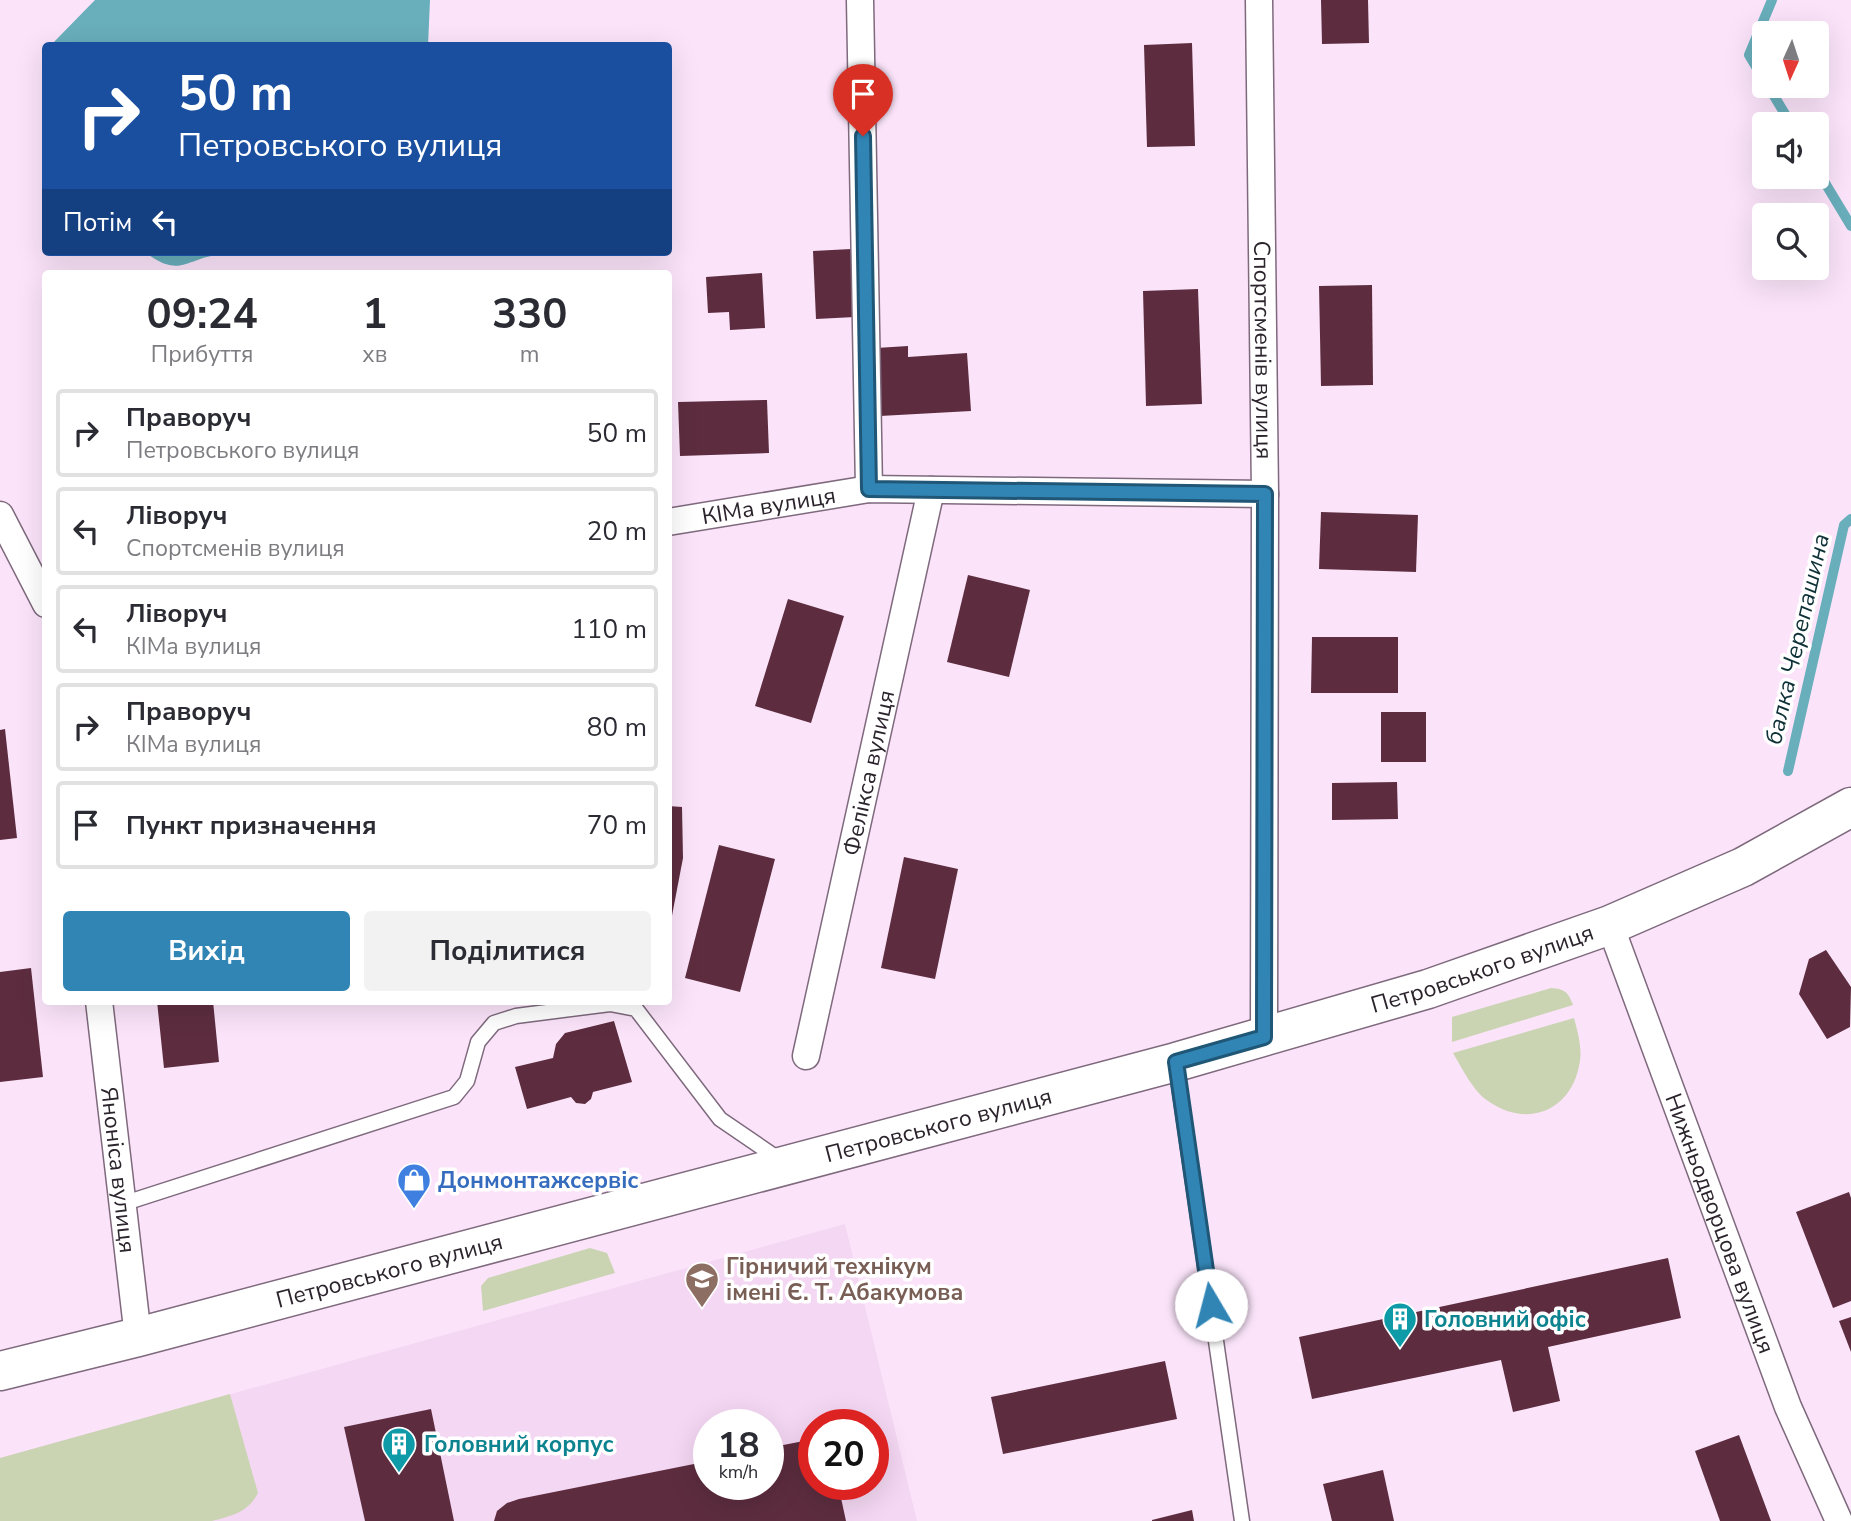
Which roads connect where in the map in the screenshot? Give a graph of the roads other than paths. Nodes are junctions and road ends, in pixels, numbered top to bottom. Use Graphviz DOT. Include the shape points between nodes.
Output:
graph roads {
  1 [pos="860,0"];
  2 [pos="1259,0"];
  3 [pos="869,489"];
  4 [pos="931,490"];
  5 [pos="1265,494"];
  6 [pos="0,514"];
  7 [pos="672,521"];
  8 [pos="42,596"];
  9 [pos="1851,807"];
  10 [pos="1610,925"];
  11 [pos="99,1005"];
  12 [pos="602,1005"];
  13 [pos="615,1005"];
  14 [pos="1264,1037"];
  15 [pos="806,1056"];
  16 [pos="1176,1062"];
  17 [pos="787,1164"];
  18 [pos="122,1204"];
  19 [pos="138,1337"];
  20 [pos="0,1371"];
  21 [pos="1242,1521"];
  22 [pos="1839,1521"];
  1 -- 3 [label="street, КІМа вулиця"];
  2 -- 5 [label="street, Спортсменів вулиця"];
  3 -- 4 [label="street, КІМа вулиця"];
  3 -- 7 [label="street, КІМа вулиця"];
  4 -- 5 [label="street, КІМа вулиця"];
  4 -- 15 [label="street, Фелікса вулиця"];
  5 -- 14 [label="street, Спортсменів вулиця"];
  6 -- 8 [label="street"];
  9 -- 10 [label="main road, Петровського вулиця" via="1744,867"];
  10 -- 14 [label="main road, Петровського вулиця" via="1428,989"];
  10 -- 22 [label="street, Нижньодворцова вулиця" via="1788,1407"];
  11 -- 18 [label="street, Яноніса вулиця"];
  12 -- 18 [label="lane" via="494,1023 478,1042 467,1081 454,1097"];
  13 -- 17 [label="lane" via="636,1009 720,1119"];
  14 -- 16 [label="main road, Петровського вулиця"];
  16 -- 17 [label="main road, Петровського вулиця"];
  16 -- 21 [label="lane"];
  17 -- 19 [label="main road, Петровського вулиця"];
  18 -- 19 [label="street, Яноніса вулиця"];
  19 -- 20 [label="main road, Петровського вулиця"];
}
